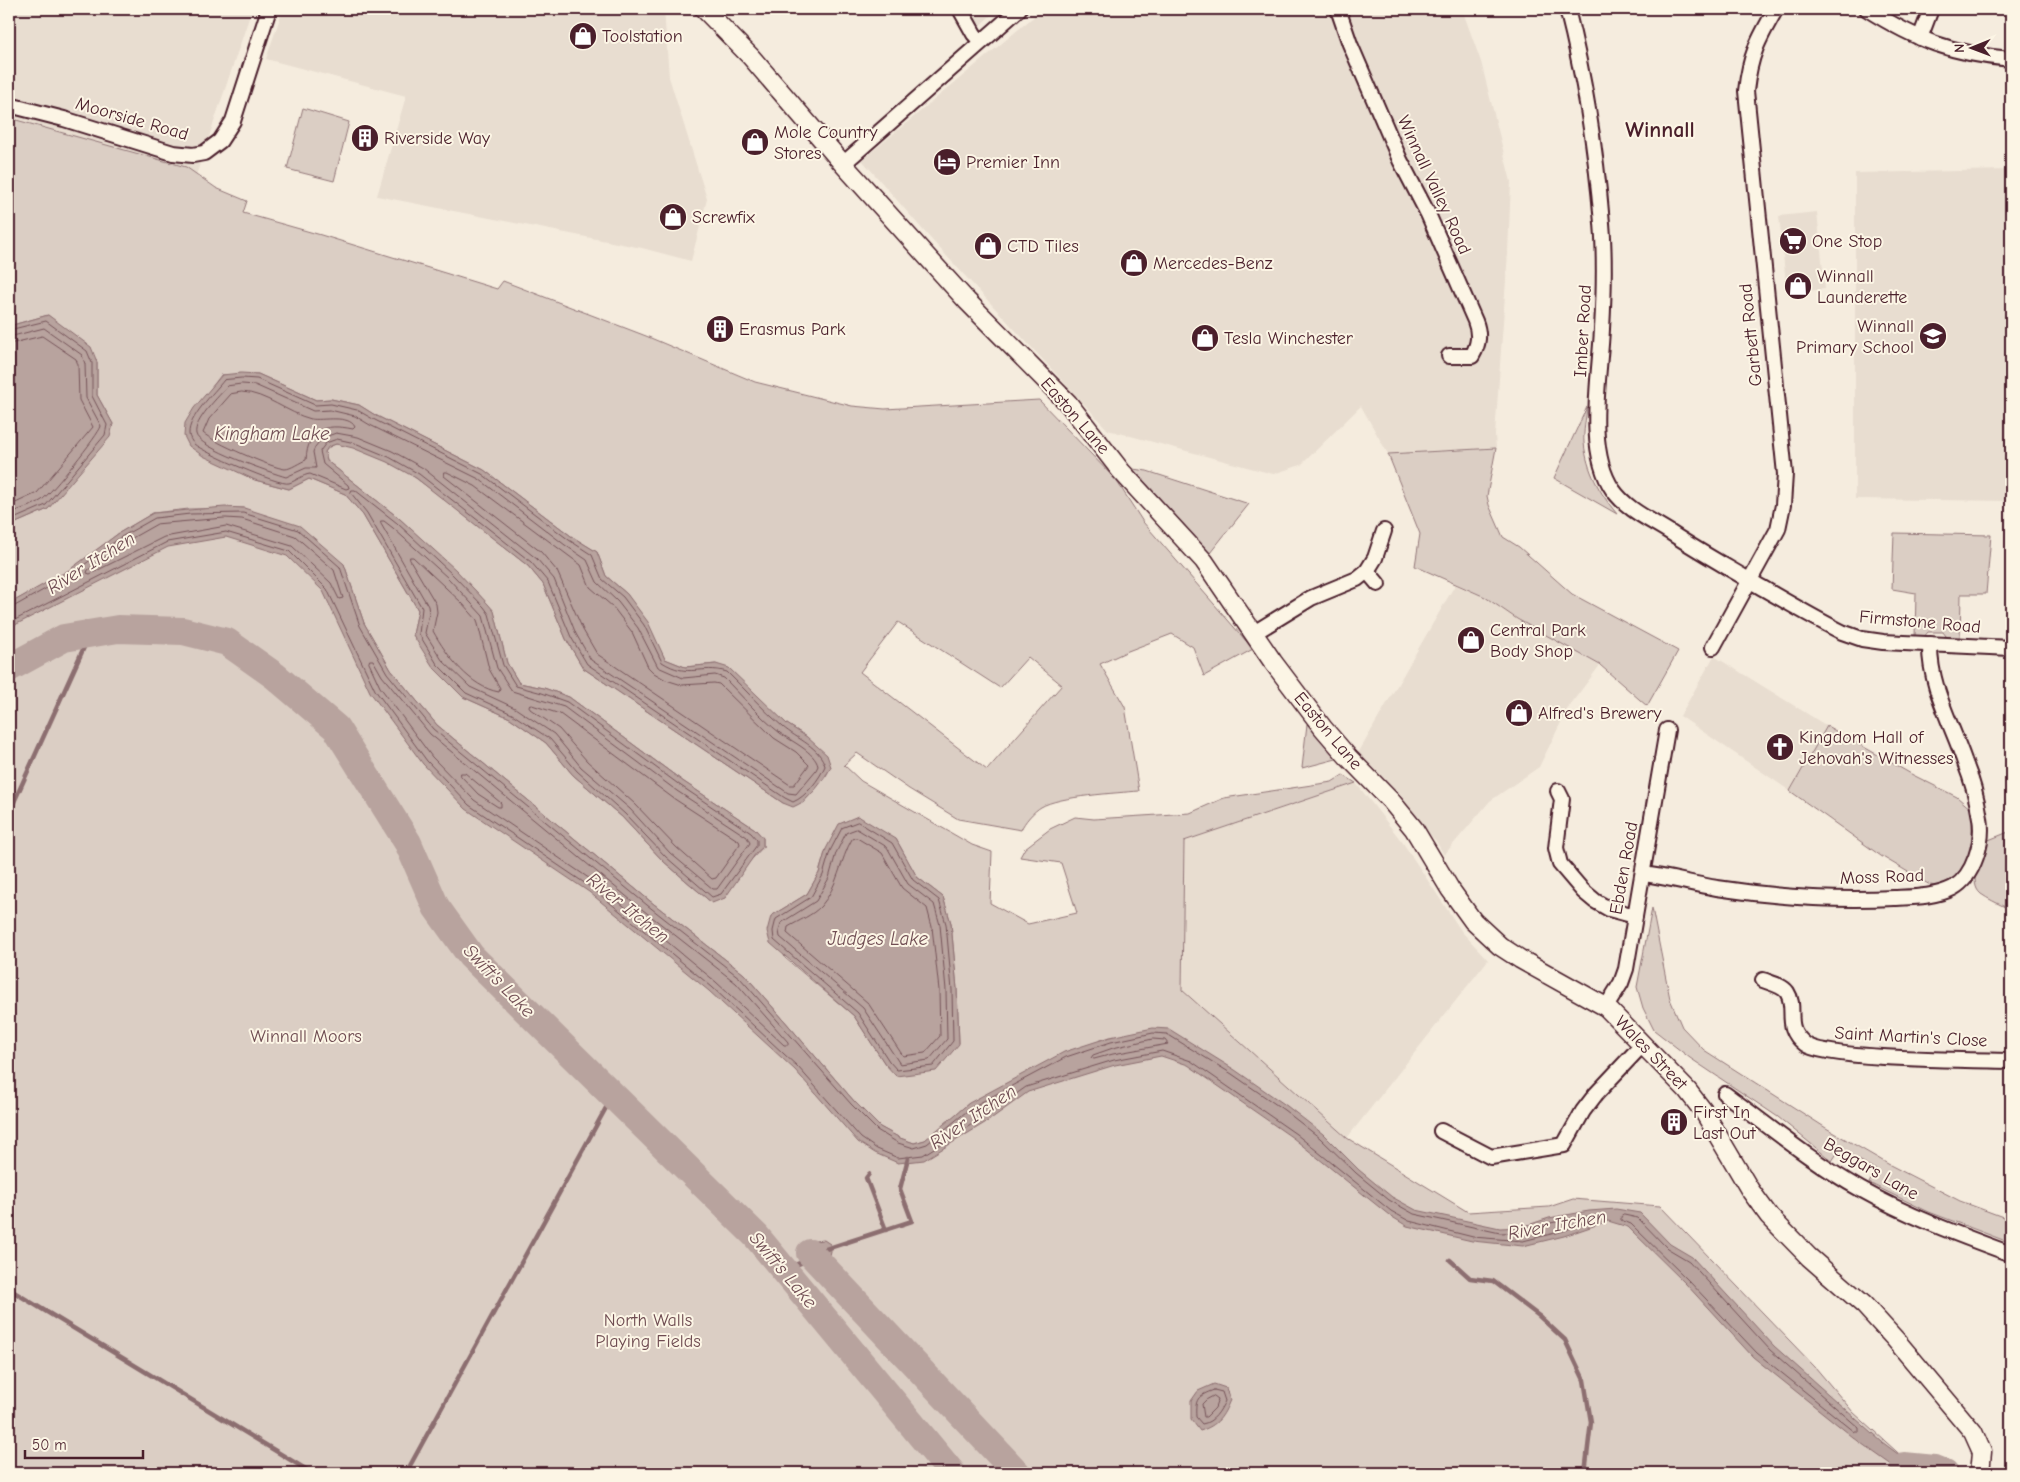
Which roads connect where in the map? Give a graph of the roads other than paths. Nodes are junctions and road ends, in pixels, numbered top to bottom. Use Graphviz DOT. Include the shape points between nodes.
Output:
graph roads {
  1 [pos="269,9"];
  2 [pos="704,9"];
  3 [pos="960,9"];
  4 [pos="1019,9"];
  5 [pos="1338,9"];
  6 [pos="1567,9"];
  7 [pos="1776,9"];
  8 [pos="1867,9"];
  9 [pos="1931,9"];
  10 [pos="1920,38"];
  11 [pos="981,42"];
  12 [pos="2011,59"];
  13 [pos="9,105"];
  14 [pos="843,164"];
  15 [pos="1449,356"];
  16 [pos="1384,530"];
  17 [pos="1367,572"];
  18 [pos="1750,580"];
  19 [pos="1378,584"];
  20 [pos="1254,633"];
  21 [pos="1930,644"];
  22 [pos="1713,647"];
  23 [pos="2011,648"];
  24 [pos="1667,730"];
  25 [pos="1558,791"];
  26 [pos="1422,842"];
  27 [pos="1643,874"];
  28 [pos="1635,916"];
  29 [pos="1763,980"];
  30 [pos="1606,1007"];
  31 [pos="1642,1044"];
  32 [pos="2011,1061"];
  33 [pos="1725,1094"];
  34 [pos="1441,1131"];
  35 [pos="2011,1254"];
  36 [pos="1984,1472"];
  1 -- 13 [label="street, Moorside Road" via="234,121 220,141 204,153 173,153"];
  2 -- 14 [label="street, Easton Lane" via="751,57"];
  3 -- 11 [label="street"];
  4 -- 11 [label="street"];
  5 -- 15 [label="street, Winnall Valley Road" via="1400,160 1428,214 1475,321 1478,338 1472,356"];
  6 -- 18 [label="street, Imber Road" via="1592,135 1602,223 1605,273 1596,407 1601,466 1613,490 1633,509"];
  7 -- 18 [label="street, Garbett Road" via="1758,40 1746,91 1785,474 1778,529"];
  8 -- 10 [label="street"];
  9 -- 10 [label="street"];
  10 -- 12 [label="street" via="1942,48 1972,55"];
  11 -- 14 [label="street"];
  14 -- 20 [label="street, Easton Lane" via="967,301 1068,403 1121,472 1204,561"];
  16 -- 17 [label="street"];
  17 -- 19 [label="street"];
  17 -- 20 [label="street" via="1311,598"];
  18 -- 21 [label="street, Firmstone Road" via="1842,632 1862,639"];
  18 -- 22 [label="street, Garbett Road"];
  20 -- 26 [label="street, Easton Lane" via="1323,728 1391,801"];
  21 -- 23 [label="street, Firmstone Road"];
  21 -- 27 [label="street, Moss Road" via="1932,671 1966,764 1981,820 1981,836 1964,880 1929,896 1856,899 1716,888"];
  24 -- 27 [label="street, Ebden Road"];
  25 -- 28 [label="street" via="1562,799 1556,848 1560,864 1595,901 1609,909"];
  26 -- 30 [label="street, Wales Street" via="1450,889 1487,935 1526,962"];
  27 -- 28 [label="street, Ebden Road"];
  28 -- 30 [label="street, Ebden Road" via="1622,983"];
  29 -- 32 [label="street, Saint Martin's Close" via="1786,991 1794,1031 1806,1045 1816,1049 1844,1054"];
  30 -- 31 [label="street, Wales Street"];
  31 -- 34 [label="street" via="1596,1094 1564,1145 1491,1157"];
  31 -- 36 [label="street, Wales Street" via="1704,1112 1769,1216 1809,1257 1864,1305 1973,1432 1981,1448"];
  33 -- 35 [label="street, Beggars Lane" via="1860,1189 1925,1221"];
}
